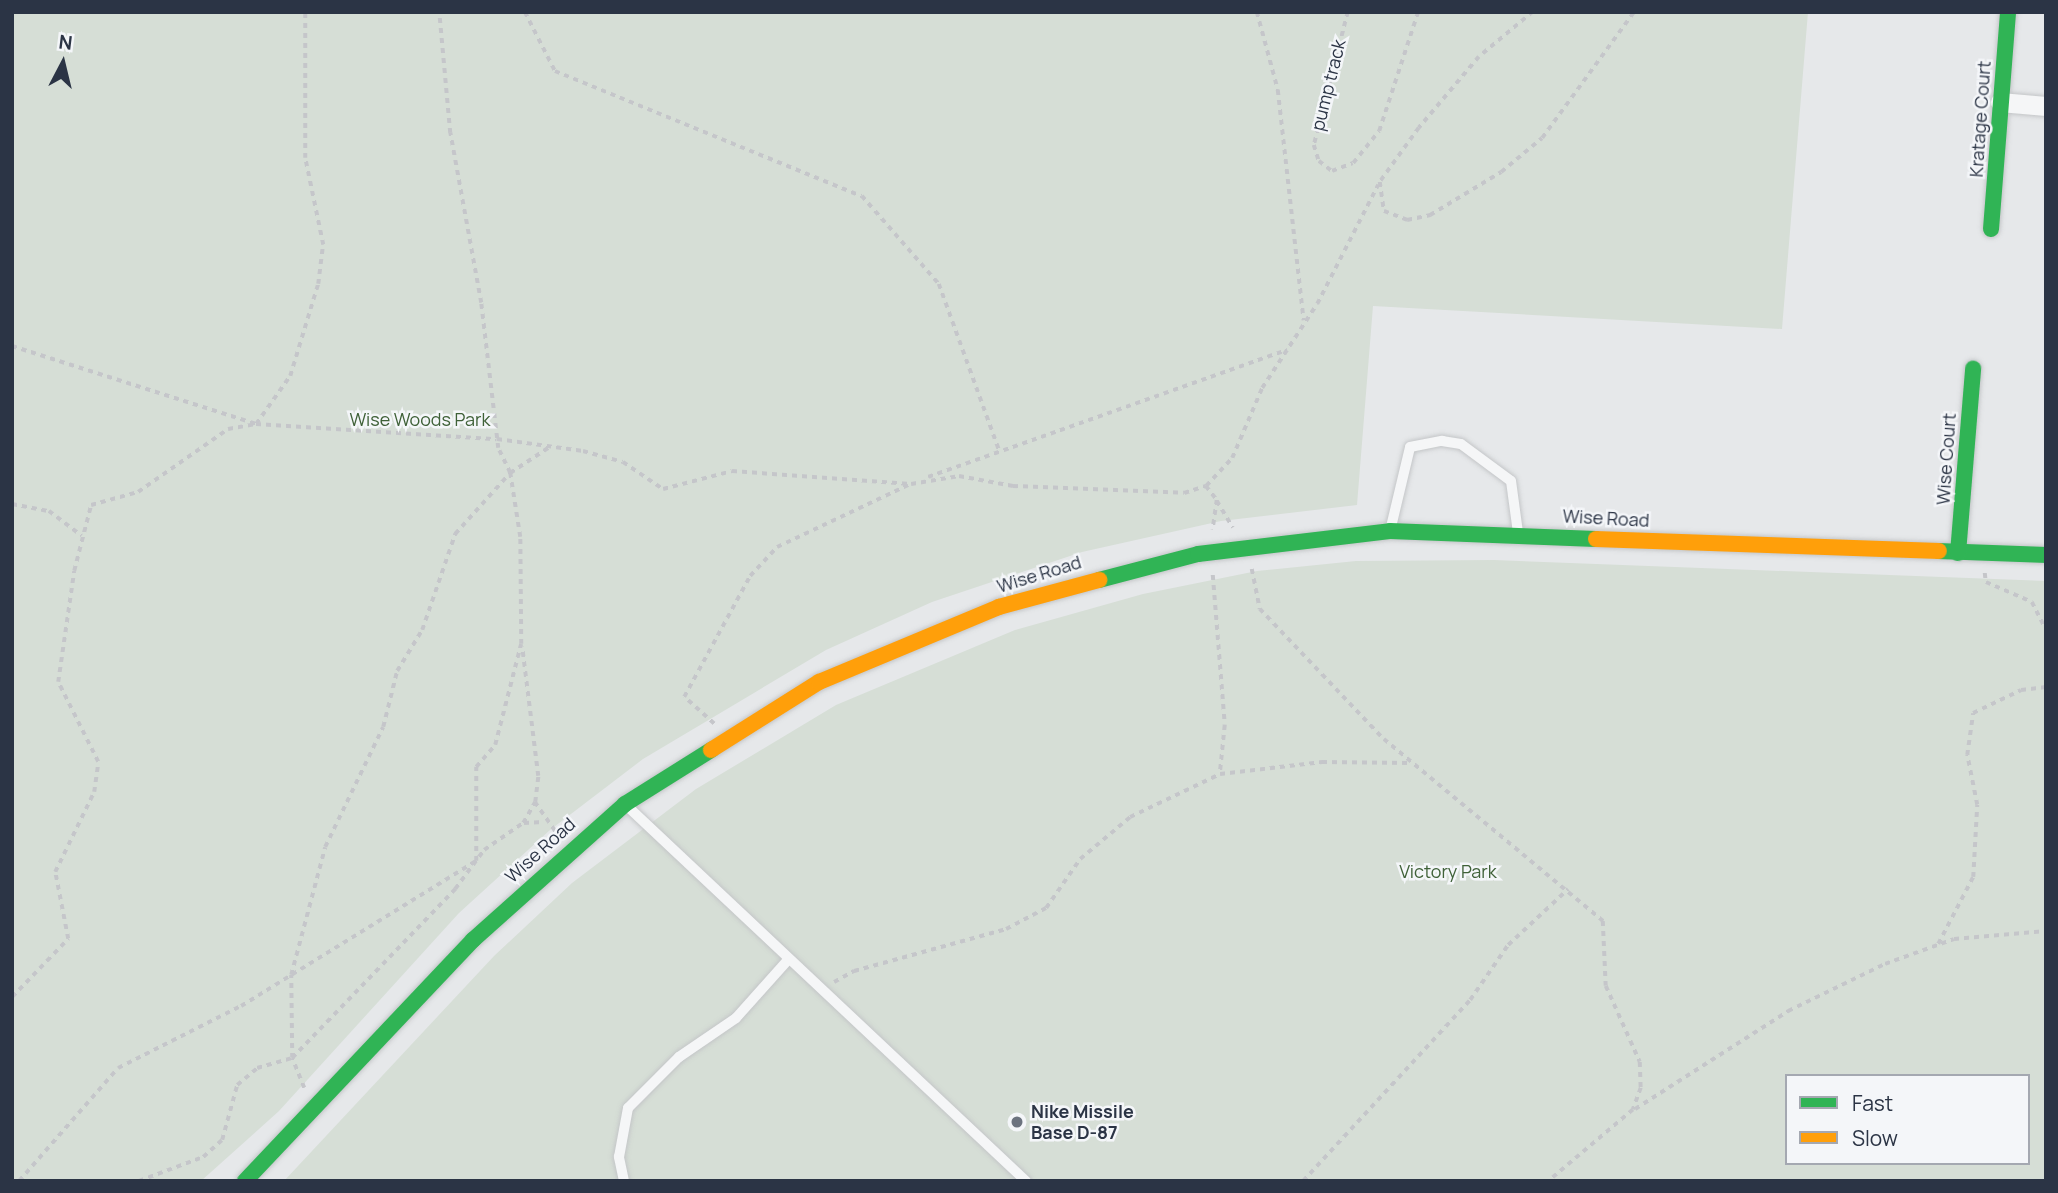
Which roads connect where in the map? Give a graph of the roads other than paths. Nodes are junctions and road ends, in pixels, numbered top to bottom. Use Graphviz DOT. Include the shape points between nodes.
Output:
graph roads {
  1 [pos="2008,12"];
  2 [pos="2000,102"];
  3 [pos="2046,106"];
  4 [pos="1991,229"];
  5 [pos="1973,369"];
  6 [pos="1390,531"];
  7 [pos="1518,533"];
  8 [pos="1958,553"];
  9 [pos="2046,555"];
  10 [pos="625,804"];
  11 [pos="787,961"];
  12 [pos="245,1181"];
  13 [pos="624,1181"];
  14 [pos="1026,1181"];
  1 -- 2 [label="street, Kratage Court"];
  2 -- 3 [label="street"];
  2 -- 4 [label="street, Kratage Court"];
  5 -- 8 [label="street, Wise Court"];
  6 -- 7 [label="street, Wise Road"];
  6 -- 7 [label="lane" via="1406,455 1424,440 1461,444 1511,481"];
  6 -- 10 [label="street, Wise Road" via="1217,551 1091,579 969,617 831,677 724,736"];
  7 -- 8 [label="street, Wise Road"];
  8 -- 9 [label="street, Wise Road"];
  10 -- 11 [label="lane"];
  10 -- 12 [label="street, Wise Road" via="572,846 473,940"];
  11 -- 13 [label="lane" via="736,1018 679,1058 628,1108 619,1157"];
  11 -- 14 [label="lane"];
}
